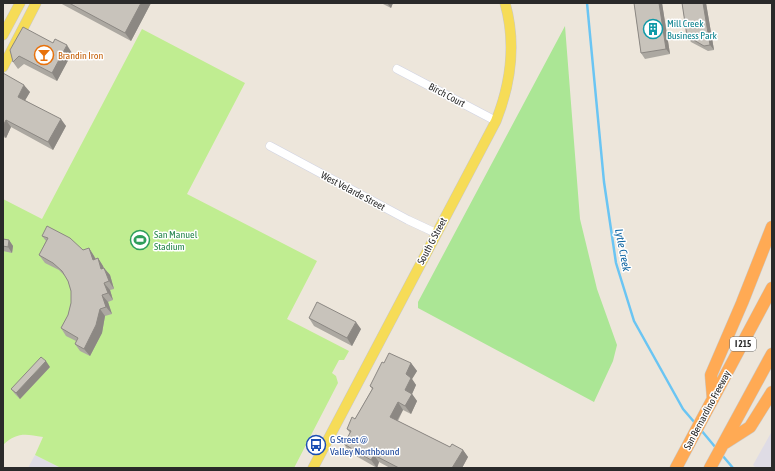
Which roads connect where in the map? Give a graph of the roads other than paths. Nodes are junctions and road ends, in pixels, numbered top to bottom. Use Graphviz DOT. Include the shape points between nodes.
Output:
graph roads {
  1 [pos="20,3"];
  2 [pos="36,3"];
  3 [pos="505,3"];
  4 [pos="3,35"];
  5 [pos="3,67"];
  6 [pos="398,69"];
  7 [pos="496,121"];
  8 [pos="270,146"];
  9 [pos="772,227"];
  10 [pos="436,234"];
  11 [pos="772,288"];
  12 [pos="772,354"];
  13 [pos="772,392"];
  14 [pos="713,400"];
  15 [pos="724,444"];
  16 [pos="711,466"];
  17 [pos="313,468"];
  18 [pos="676,468"];
  1 -- 4 [label="main road"];
  2 -- 5 [label="main road"];
  3 -- 7 [label="main road, South G Street" via="511,40 510,56 506,92"];
  6 -- 7 [label="street, Birch Court"];
  7 -- 10 [label="main road, South G Street"];
  8 -- 10 [label="street, West Velarde Street"];
  9 -- 14 [label="highway" via="711,375"];
  10 -- 17 [label="main road, South G Street"];
  11 -- 14 [label="highway, San Bernardino Freeway / I 215"];
  12 -- 15 [label="highway"];
  13 -- 15 [label="highway" via="750,427"];
  14 -- 18 [label="highway, San Bernardino Freeway / I 215"];
  15 -- 16 [label="highway"];
}
